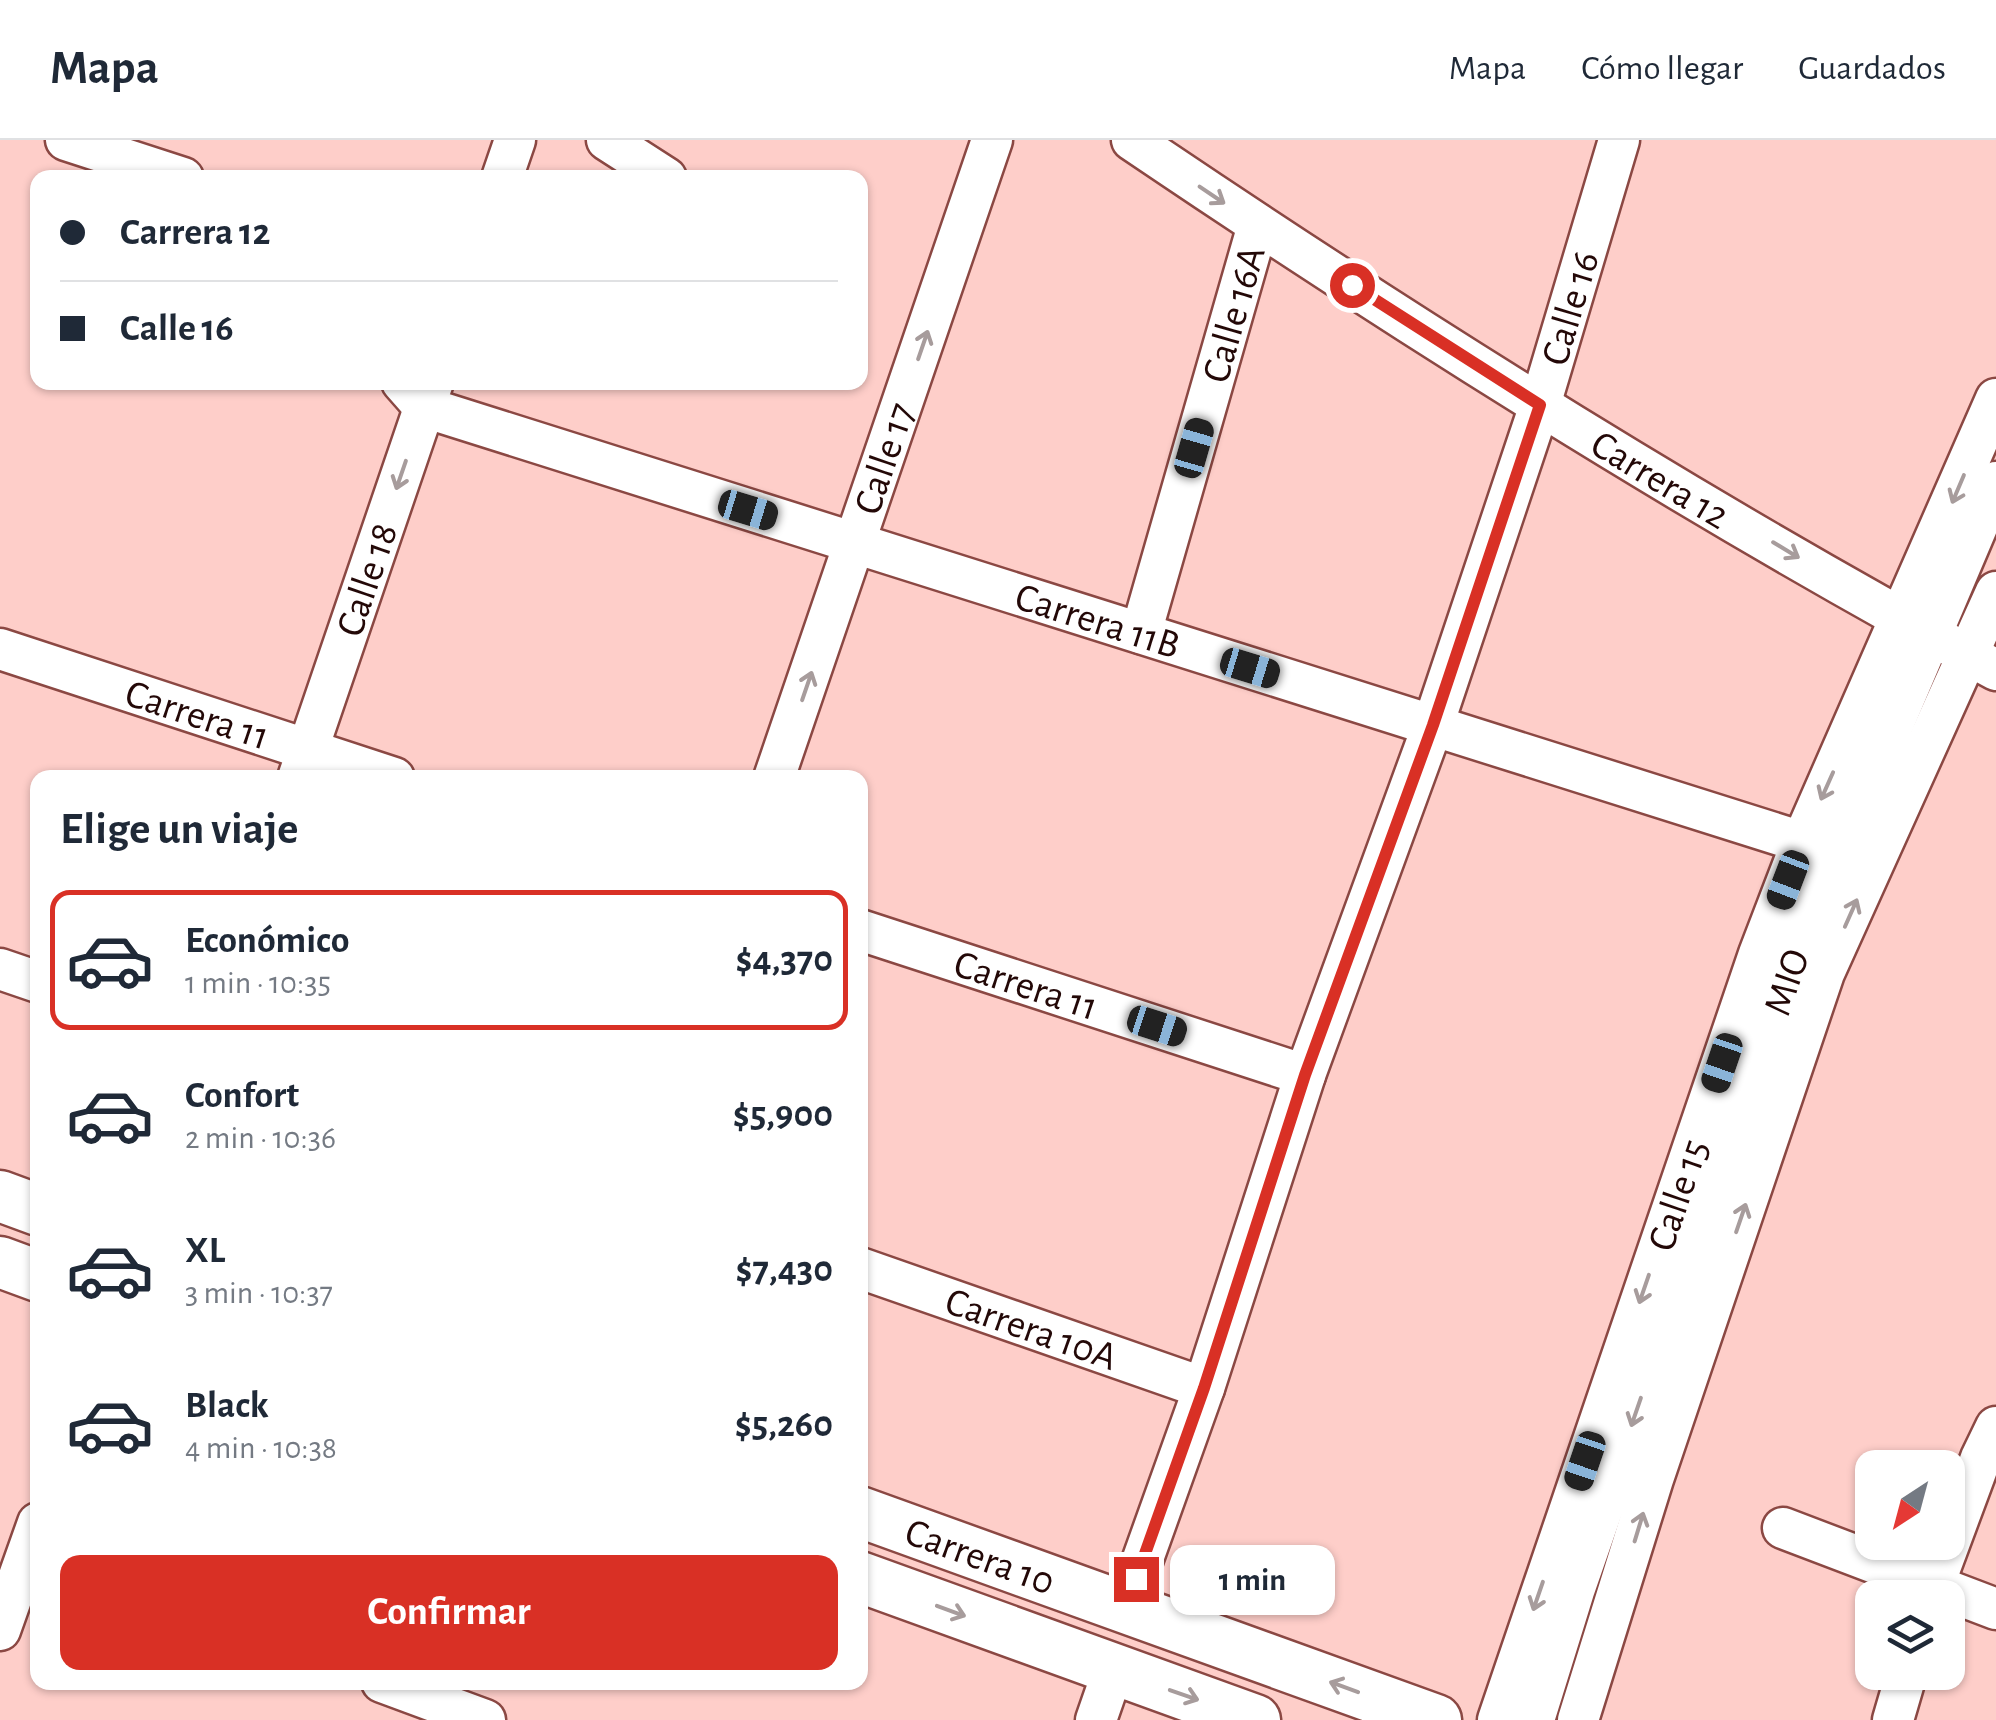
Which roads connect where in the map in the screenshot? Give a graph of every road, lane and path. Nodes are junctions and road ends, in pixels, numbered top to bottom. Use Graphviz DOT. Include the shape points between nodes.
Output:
graph roads {
  1 [pos="66,140"];
  2 [pos="515,140"];
  3 [pos="608,140"];
  4 [pos="992,140"];
  5 [pos="1132,140"];
  6 [pos="1619,140"];
  7 [pos="158,170"];
  8 [pos="505,170"];
  9 [pos="654,170"];
  10 [pos="1258,225"];
  11 [pos="420,391"];
  12 [pos="1996,399"];
  13 [pos="1540,405"];
  14 [pos="1996,482"];
  15 [pos="856,544"];
  16 [pos="1996,592"];
  17 [pos="1141,633"];
  18 [pos="1949,644"];
  19 [pos="0,649"];
  20 [pos="1433,725"];
  21 [pos="303,763"];
  22 [pos="345,770"];
  23 [pos="777,770"];
  24 [pos="1802,842"];
  25 [pos="868,933"];
  26 [pos="0,969"];
  27 [pos="30,979"];
  28 [pos="1305,1075"];
  29 [pos="0,1196"];
  30 [pos="30,1207"];
  31 [pos="0,1262"];
  32 [pos="868,1271"];
  33 [pos="30,1273"];
  34 [pos="1204,1388"];
  35 [pos="1996,1427"];
  36 [pos="868,1515"];
  37 [pos="1782,1528"];
  38 [pos="26,1544"];
  39 [pos="868,1580"];
  40 [pos="1905,1580"];
  41 [pos="1935,1580"];
  42 [pos="1965,1600"];
  43 [pos="1996,1609"];
  44 [pos="1125,1610"];
  45 [pos="0,1630"];
  46 [pos="1113,1670"];
  47 [pos="409,1690"];
  48 [pos="1901,1690"];
  49 [pos="473,1709"];
  50 [pos="1096,1720"];
  51 [pos="1256,1720"];
  52 [pos="1436,1720"];
  53 [pos="1498,1720"];
  54 [pos="1534,1720"];
  55 [pos="1578,1720"];
  56 [pos="1892,1720"];
  1 -- 7 [label="street"];
  2 -- 8 [label="street"];
  3 -- 9 [label="street"];
  15 -- 4 [label="street, Calle 17, one-way"];
  5 -- 10 [label="street, Carrera 12, one-way"];
  6 -- 13 [label="street, Calle 16"];
  10 -- 13 [label="street, Carrera 12"];
  10 -- 17 [label="street, Calle 16A"];
  11 -- 15 [label="street, Carrera 11B"];
  11 -- 21 [label="street, Calle 18, one-way"];
  12 -- 18 [label="street, Calle 15, one-way"];
  13 -- 18 [label="street, Carrera 12, one-way"];
  13 -- 20 [label="street, Calle 16"];
  14 -- 18 [label="street, MIO"];
  15 -- 17 [label="street, Carrera 11B"];
  23 -- 15 [label="street, Calle 17, one-way"];
  16 -- 18 [label="street, Calle 15"];
  17 -- 20 [label="street, Carrera 11B"];
  18 -- 24 [label="street, Calle 15, one-way"];
  18 -- 54 [label="street, MIO, one-way" via="1792,964"];
  55 -- 18 [label="street, Calle 15, one-way" via="1824,972"];
  19 -- 21 [label="street, Carrera 11"];
  20 -- 24 [label="street, Carrera 11B"];
  20 -- 28 [label="street, Calle 16"];
  21 -- 22 [label="street, Carrera 11"];
  24 -- 53 [label="street, Calle 15, one-way"];
  25 -- 28 [label="street, Carrera 11"];
  26 -- 27 [label="street"];
  28 -- 34 [label="street, Calle 16"];
  29 -- 30 [label="main road"];
  31 -- 33 [label="main road"];
  32 -- 34 [label="street, Carrera 10A"];
  34 -- 44 [label="street, Calle 16"];
  35 -- 41 [label="street"];
  36 -- 44 [label="main road, Carrera 10"];
  37 -- 40 [label="street"];
  38 -- 45 [label="street"];
  39 -- 46 [label="main road, Carrera 10, one-way"];
  42 -- 43 [label="street"];
  52 -- 44 [label="main road, Carrera 10, one-way"];
  46 -- 50 [label="street"];
  46 -- 51 [label="main road, Carrera 10, one-way"];
  47 -- 49 [label="street"];
  48 -- 56 [label="street"];
}
